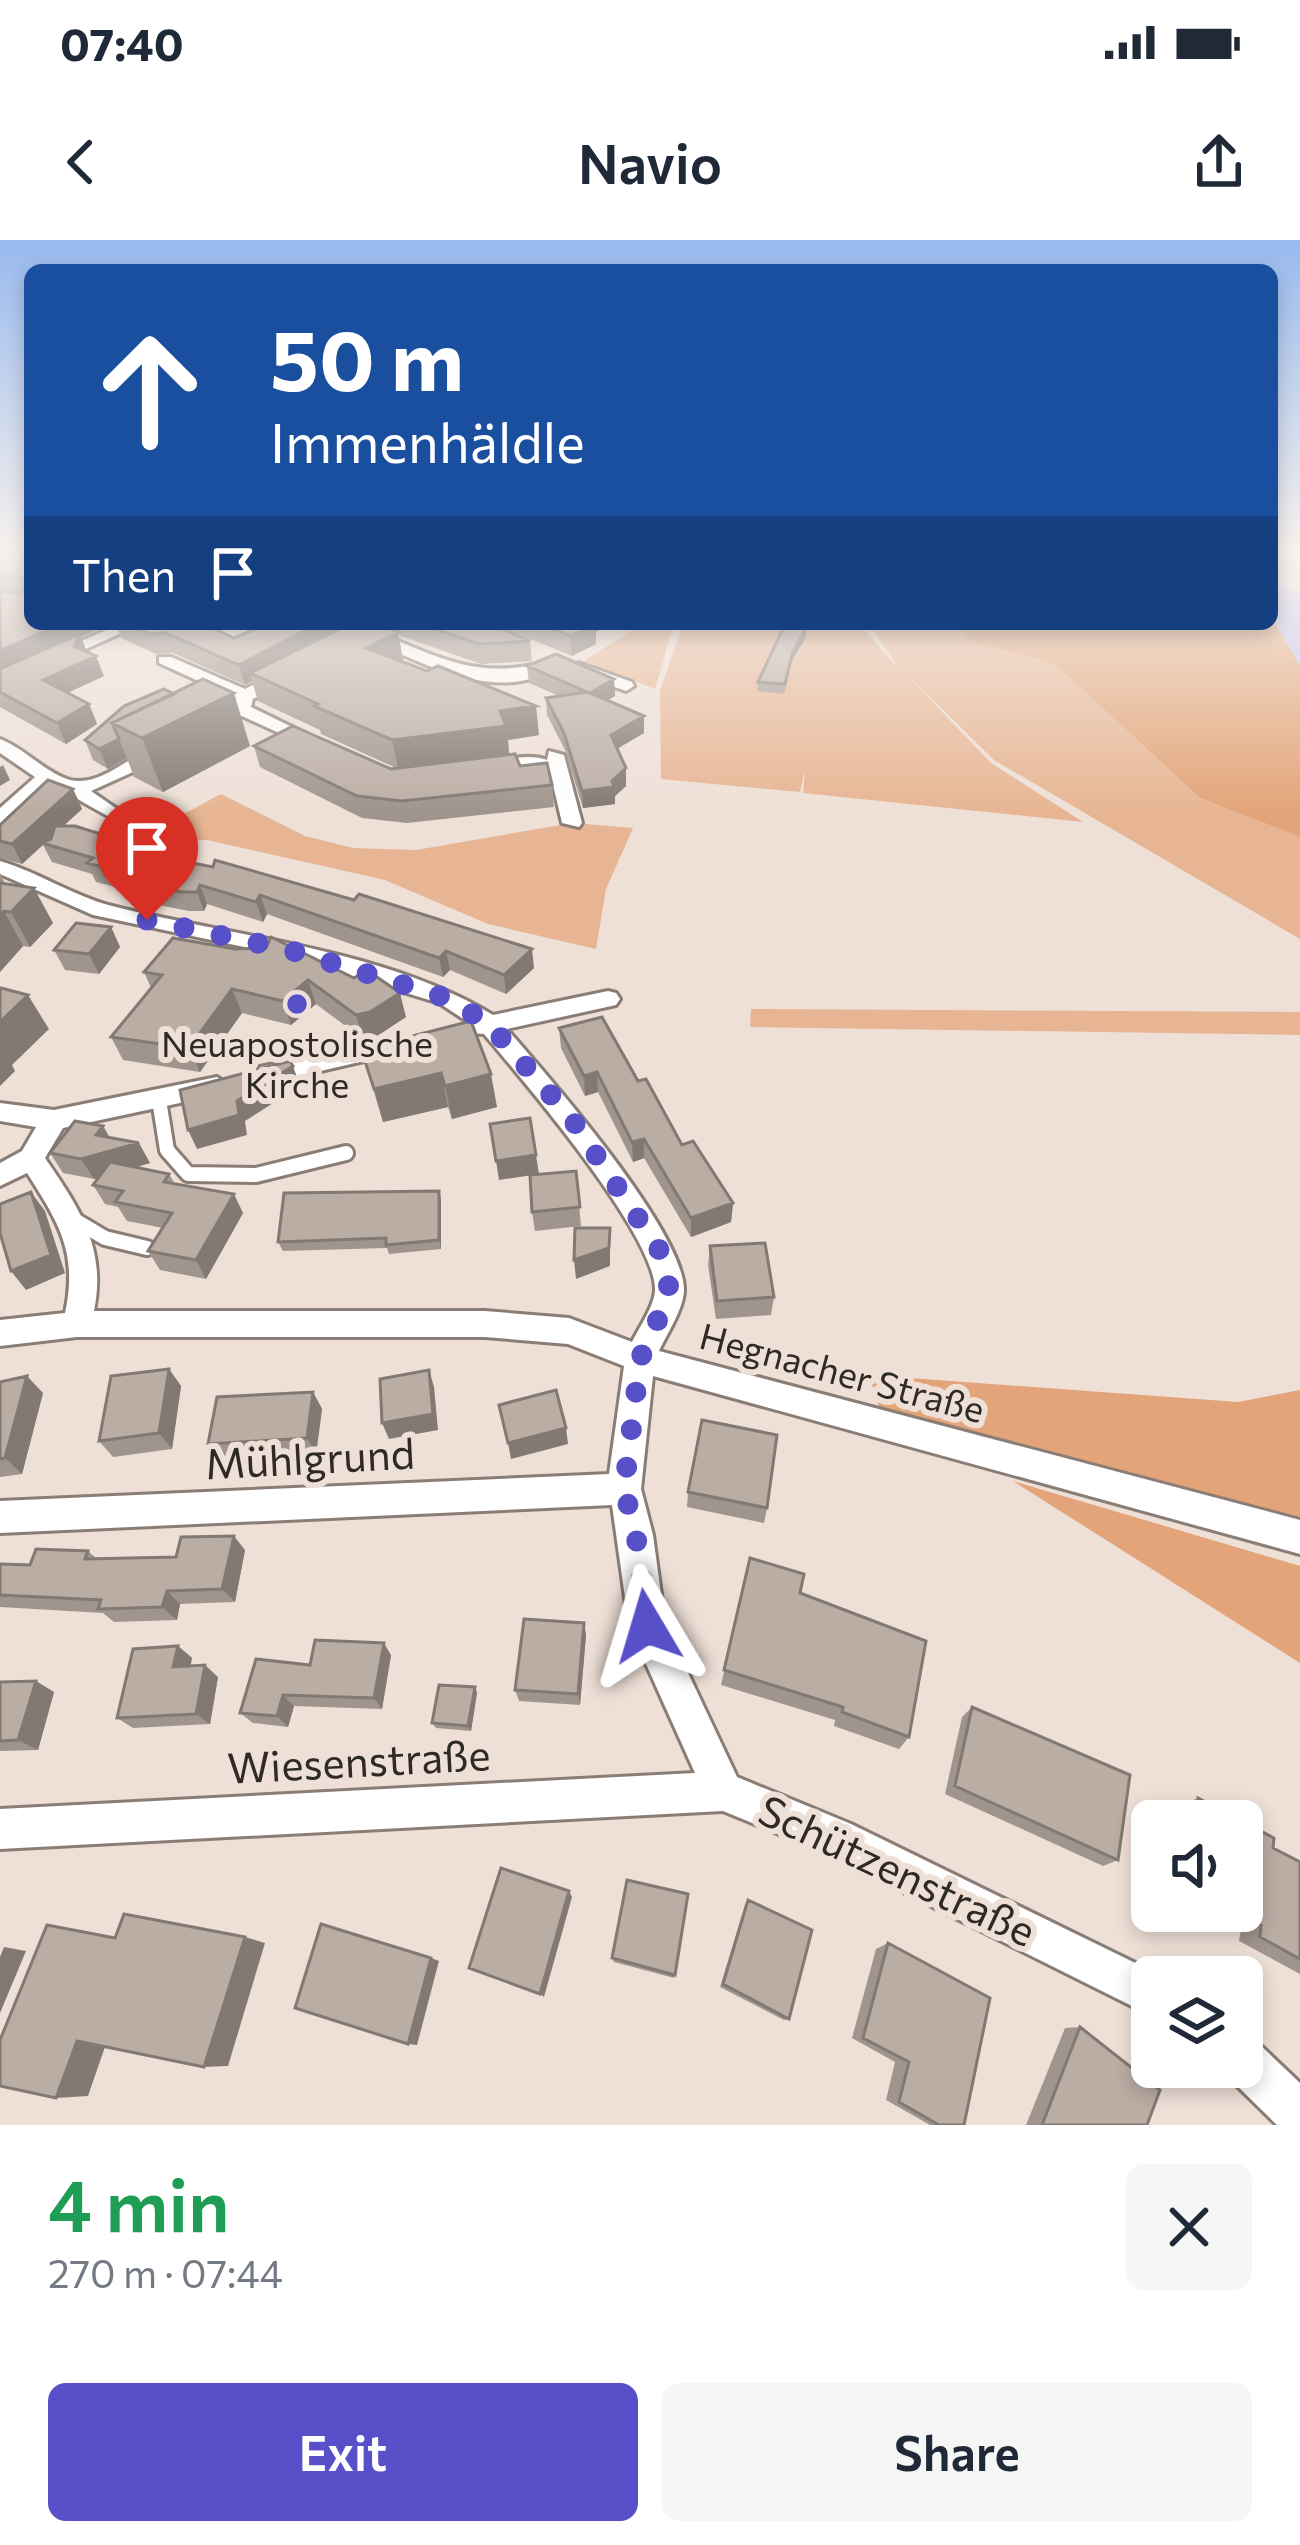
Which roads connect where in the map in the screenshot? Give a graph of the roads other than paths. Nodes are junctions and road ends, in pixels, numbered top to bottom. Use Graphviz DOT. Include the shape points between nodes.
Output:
graph roads {
  1 [pos="104,637"];
  2 [pos="358,637"];
  3 [pos="389,637"];
  4 [pos="347,644"];
  5 [pos="528,649"];
  6 [pos="166,660"];
  7 [pos="550,660"];
  8 [pos="306,665"];
  9 [pos="0,683"];
  10 [pos="626,686"];
  11 [pos="243,703"];
  12 [pos="200,731"];
  13 [pos="179,742"];
  14 [pos="0,744"];
  15 [pos="338,753"];
  16 [pos="457,772"];
  17 [pos="46,778"];
  18 [pos="77,790"];
  19 [pos="0,818"];
  20 [pos="572,823"];
  21 [pos="147,826"];
  22 [pos="0,867"];
  23 [pos="608,999"];
  24 [pos="489,1024"];
  25 [pos="159,1100"];
  26 [pos="0,1112"];
  27 [pos="54,1120"];
  28 [pos="346,1154"];
  29 [pos="31,1158"];
  30 [pos="0,1176"];
  31 [pos="69,1216"];
  32 [pos="147,1248"];
  33 [pos="77,1324"];
  34 [pos="0,1333"];
  35 [pos="640,1359"];
  36 [pos="624,1489"];
  37 [pos="0,1517"];
  38 [pos="1300,1537"];
  39 [pos="723,1791"];
  40 [pos="0,1829"];
  41 [pos="1131,1984"];
  42 [pos="1263,2080"];
  43 [pos="1300,2116"];
  1 -- 9 [label="street"];
  2 -- 4 [label="street"];
  3 -- 7 [label="street" via="477,677 531,675"];
  5 -- 7 [label="street"];
  6 -- 11 [label="street"];
  7 -- 10 [label="street"];
  8 -- 11 [label="street"];
  11 -- 12 [label="street"];
  11 -- 15 [label="street"];
  13 -- 18 [label="street"];
  14 -- 17 [label="street"];
  16 -- 20 [label="street" via="547,759"];
  17 -- 18 [label="street"];
  17 -- 19 [label="street"];
  18 -- 21 [label="street"];
  22 -- 24 [label="street, Schützenstraße" via="101,910 400,980"];
  23 -- 24 [label="street"];
  24 -- 25 [label="street"];
  24 -- 35 [label="street, Schützenstraße" via="572,1119 662,1254 670,1293"];
  25 -- 27 [label="street"];
  25 -- 28 [label="lane" via="170,1159 184,1175 218,1181"];
  26 -- 27 [label="street"];
  27 -- 29 [label="street"];
  29 -- 30 [label="street"];
  29 -- 31 [label="street"];
  31 -- 32 [label="lane" via="105,1238"];
  31 -- 33 [label="street" via="87,1276"];
  33 -- 34 [label="street, Hegnacher Straße"];
  33 -- 35 [label="street, Hegnacher Straße" via="485,1324 569,1331"];
  35 -- 36 [label="street, Schützenstraße"];
  35 -- 38 [label="street, Hegnacher Straße"];
  36 -- 37 [label="street, Mühlgrund"];
  36 -- 39 [label="street, Schützenstraße" via="647,1626"];
  39 -- 40 [label="street, Wiesenstraße"];
  39 -- 41 [label="street, Schützenstraße" via="838,1838"];
  42 -- 43 [label="street"];
}
